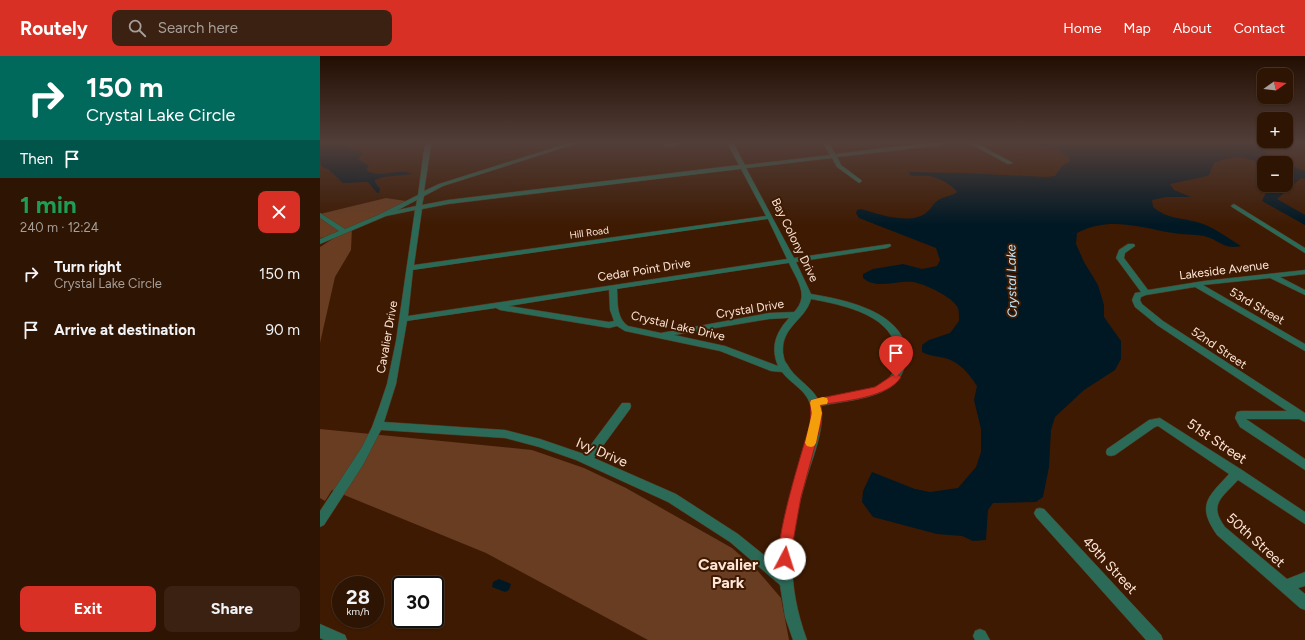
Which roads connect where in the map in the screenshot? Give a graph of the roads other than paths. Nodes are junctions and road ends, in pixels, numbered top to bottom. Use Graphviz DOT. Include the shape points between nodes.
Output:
graph roads {
  1 [pos="424,170"];
  2 [pos="489,170"];
  3 [pos="716,170"];
  4 [pos="745,170"];
  5 [pos="844,170"];
  6 [pos="858,181"];
  7 [pos="421,196"];
  8 [pos="1234,206"];
  9 [pos="418,208"];
  10 [pos="320,215"];
  11 [pos="382,215"];
  12 [pos="770,217"];
  13 [pos="345,232"];
  14 [pos="320,242"];
  15 [pos="887,246"];
  16 [pos="1131,246"];
  17 [pos="1305,251"];
  18 [pos="792,260"];
  19 [pos="410,268"];
  20 [pos="1305,272"];
  21 [pos="1272,276"];
  22 [pos="1196,285"];
  23 [pos="613,287"];
  24 [pos="1146,293"];
  25 [pos="1305,293"];
  26 [pos="807,296"];
  27 [pos="492,305"];
  28 [pos="796,315"];
  29 [pos="404,319"];
  30 [pos="619,323"];
  31 [pos="660,335"];
  32 [pos="1305,348"];
  33 [pos="785,370"];
  34 [pos="815,403"];
  35 [pos="626,406"];
  36 [pos="1302,416"];
  37 [pos="377,426"];
  38 [pos="1111,452"];
  39 [pos="586,460"];
  40 [pos="1305,465"];
  41 [pos="1238,474"];
  42 [pos="1040,513"];
  43 [pos="1305,519"];
  44 [pos="320,520"];
  45 [pos="1305,579"];
  46 [pos="787,582"];
  47 [pos="1285,586"];
  48 [pos="1305,603"];
  49 [pos="320,631"];
  50 [pos="340,640"];
  51 [pos="800,640"];
  52 [pos="1156,640"];
  1 -- 7 [label="street, Cavalier Drive"];
  2 -- 7 [label="street" via="446,184"];
  3 -- 9 [label="street" via="448,202"];
  4 -- 12 [label="street, Bay Colony Drive"];
  5 -- 6 [label="street"];
  7 -- 9 [label="street, Cavalier Drive"];
  7 -- 11 [label="street"];
  8 -- 17 [label="street"];
  9 -- 11 [label="street"];
  9 -- 19 [label="street, Cavalier Drive"];
  10 -- 13 [label="street"];
  11 -- 13 [label="street"];
  12 -- 18 [label="street, Bay Colony Drive"];
  12 -- 19 [label="street, Hill Road"];
  13 -- 14 [label="street"];
  15 -- 18 [label="street, Cedar Point Drive"];
  16 -- 24 [label="street" via="1122,252 1120,258"];
  18 -- 23 [label="street, Cedar Point Drive"];
  18 -- 26 [label="street, Bay Colony Drive"];
  19 -- 29 [label="street, Cavalier Drive"];
  20 -- 21 [label="street, Lakeside Avenue"];
  21 -- 22 [label="street, Lakeside Avenue"];
  21 -- 25 [label="street"];
  22 -- 24 [label="street, Lakeside Avenue"];
  22 -- 32 [label="street, 53rd Street"];
  23 -- 27 [label="street, Cedar Point Drive"];
  23 -- 30 [label="street"];
  24 -- 36 [label="street, 52nd Street" via="1138,295 1136,300 1148,314"];
  26 -- 28 [label="street, Bay Colony Drive" via="804,306"];
  26 -- 34 [label="street" via="862,311 886,322 901,341 903,354 896,377 884,387"];
  27 -- 29 [label="street, Cedar Point Drive"];
  27 -- 30 [label="street, Crystal Lake Drive" via="586,322 609,325"];
  28 -- 31 [label="street, Crystal Drive" via="769,316"];
  28 -- 33 [label="street, Bay Colony Drive" via="786,327 780,341 779,355"];
  29 -- 37 [label="street, Cavalier Drive" via="389,391"];
  30 -- 31 [label="street, Crystal Lake Drive" via="631,330"];
  31 -- 33 [label="street, Crystal Lake Drive" via="724,348 774,369"];
  33 -- 34 [label="street, Bay Colony Drive" via="807,391"];
  34 -- 46 [label="street" via="816,424 795,497 786,540"];
  35 -- 39 [label="street"];
  36 -- 40 [label="street" via="1240,418 1244,424"];
  37 -- 39 [label="street, Ivy Drive" via="505,434 540,443"];
  37 -- 44 [label="street, Cavalier Drive"];
  38 -- 41 [label="street, 51st Street" via="1153,423 1160,422"];
  39 -- 46 [label="street, Ivy Drive" via="672,498 734,538"];
  41 -- 43 [label="street, 51st Street"];
  41 -- 47 [label="street, 50th Street" via="1212,502 1211,517 1221,532"];
  42 -- 52 [label="street, 49th Street"];
  45 -- 47 [label="street"];
  46 -- 51 [label="street"];
  47 -- 48 [label="street, 50th Street"];
  49 -- 50 [label="street"];
}
